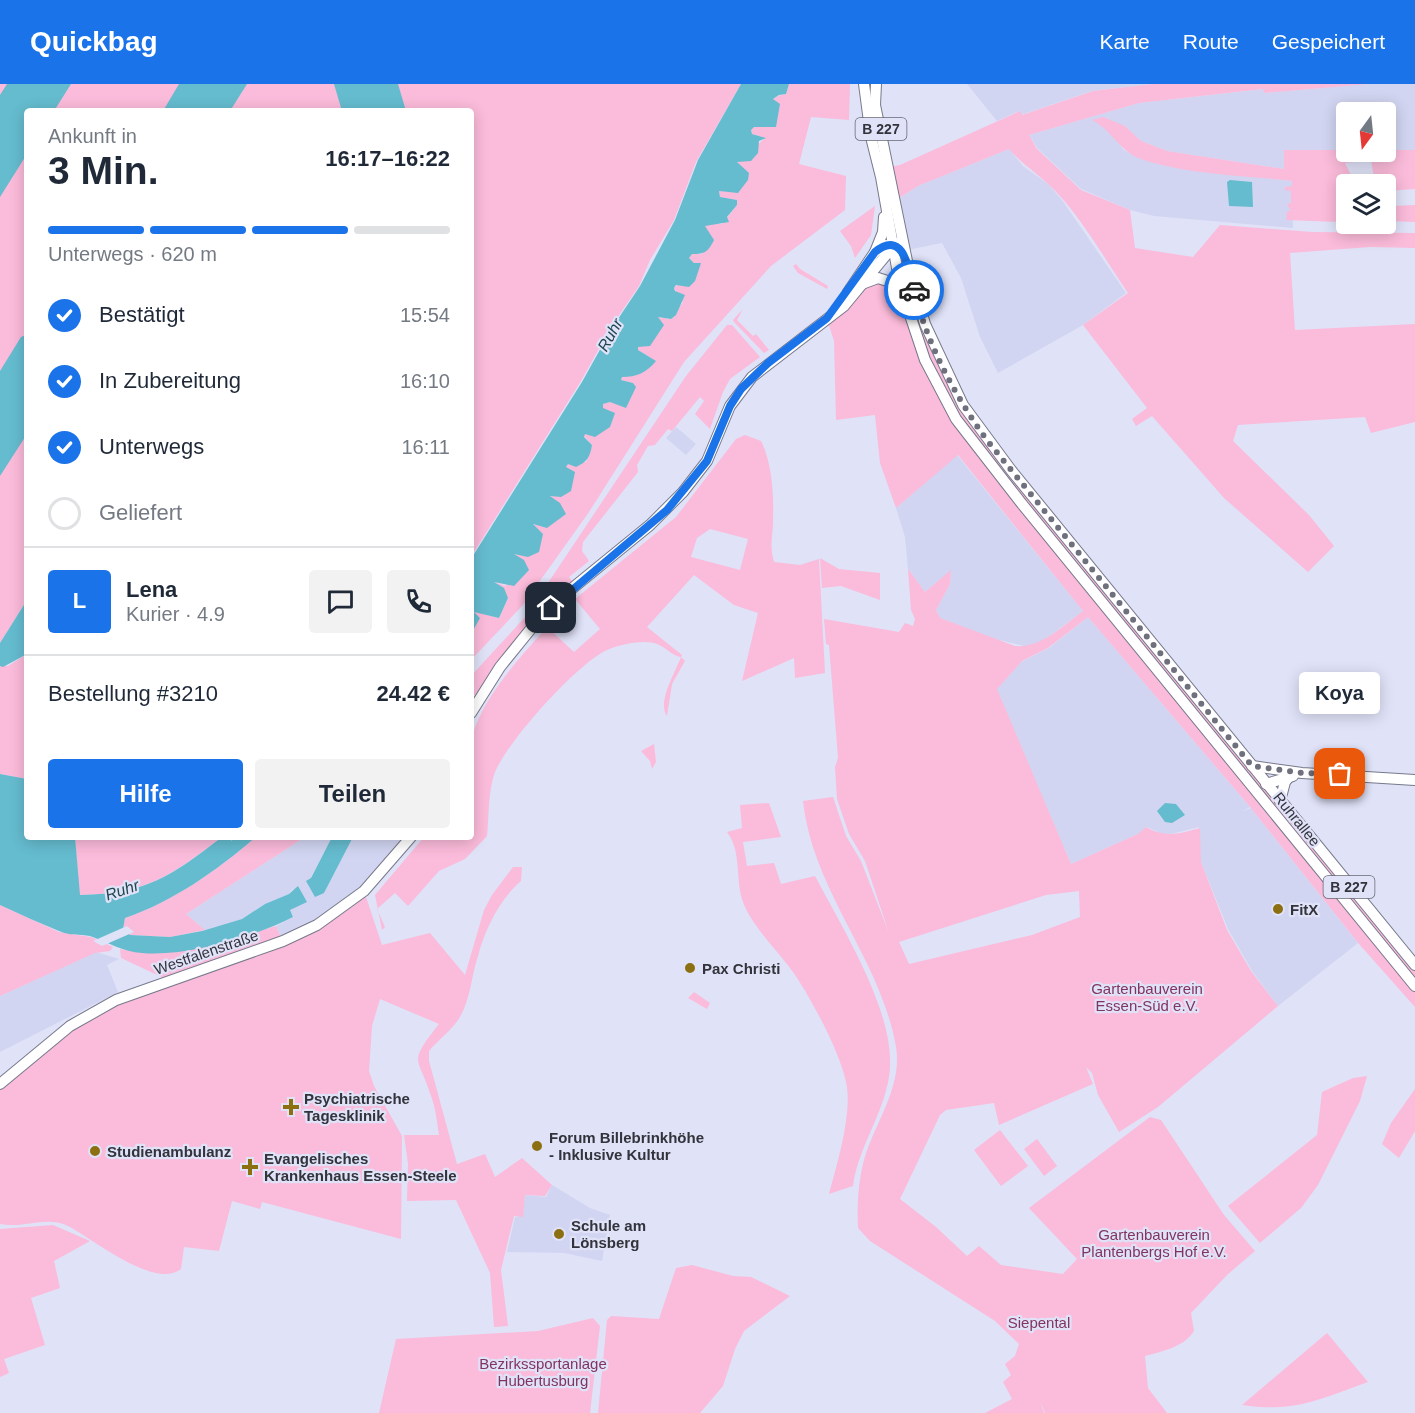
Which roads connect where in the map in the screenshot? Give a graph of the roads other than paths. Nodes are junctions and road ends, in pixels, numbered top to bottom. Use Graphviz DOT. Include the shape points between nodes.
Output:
graph roads {
  1 [pos="864,84"];
  2 [pos="876,84"];
  3 [pos="886,176"];
  4 [pos="891,203"];
  5 [pos="901,229"];
  6 [pos="894,246"];
  7 [pos="875,252"];
  8 [pos="907,261"];
  9 [pos="862,284"];
  10 [pos="900,285"];
  11 [pos="827,318"];
  12 [pos="474,708"];
  13 [pos="1252,766"];
  14 [pos="1302,773"];
  15 [pos="1289,777"];
  16 [pos="1245,778"];
  17 [pos="1415,780"];
  18 [pos="1266,784"];
  19 [pos="1280,801"];
  20 [pos="1264,802"];
  21 [pos="408,840"];
  22 [pos="1415,965"];
  23 [pos="1415,986"];
  24 [pos="0,1084"];
  1 -- 3 [label="main road, B 227" via="871,137"];
  2 -- 3 [label="main road, B 227"];
  3 -- 4 [label="main road, B 227"];
  4 -- 5 [label="main road, B 227"];
  4 -- 6 [label="main road, B 227"];
  4 -- 7 [label="main road"];
  5 -- 6 [label="main road"];
  5 -- 8 [label="main road, Ruhrallee / B 227"];
  6 -- 7 [label="main road" via="886,245"];
  6 -- 8 [label="main road"];
  6 -- 9 [label="main road"];
  6 -- 10 [label="main road, Ruhrallee / B 227"];
  7 -- 11 [label="main road"];
  8 -- 13 [label="main road, Ruhrallee / B 227" via="930,339 974,422"];
  9 -- 10 [label="main road" via="878,278"];
  9 -- 11 [label="main road" via="844,306"];
  10 -- 16 [label="main road, Ruhrallee / B 227" via="926,360 956,419"];
  11 -- 12 [label="main road" via="752,377 730,406 707,461 683,492 651,525 569,591 534,625"];
  13 -- 14 [label="main road"];
  13 -- 18 [label="main road, Ruhrallee / B 227"];
  14 -- 15 [label="main road"];
  14 -- 17 [label="main road"];
  15 -- 18 [label="main road"];
  15 -- 19 [label="main road"];
  16 -- 18 [label="main road"];
  16 -- 20 [label="main road, Ruhrallee / B 227"];
  18 -- 19 [label="main road, Ruhrallee / B 227"];
  19 -- 20 [label="main road"];
  19 -- 22 [label="main road, Ruhrallee / B 227"];
  20 -- 23 [label="main road, Ruhrallee / B 227"];
  21 -- 24 [label="main road, Westfalenstraße" via="368,887 317,925 116,1000 70,1026"];
}
